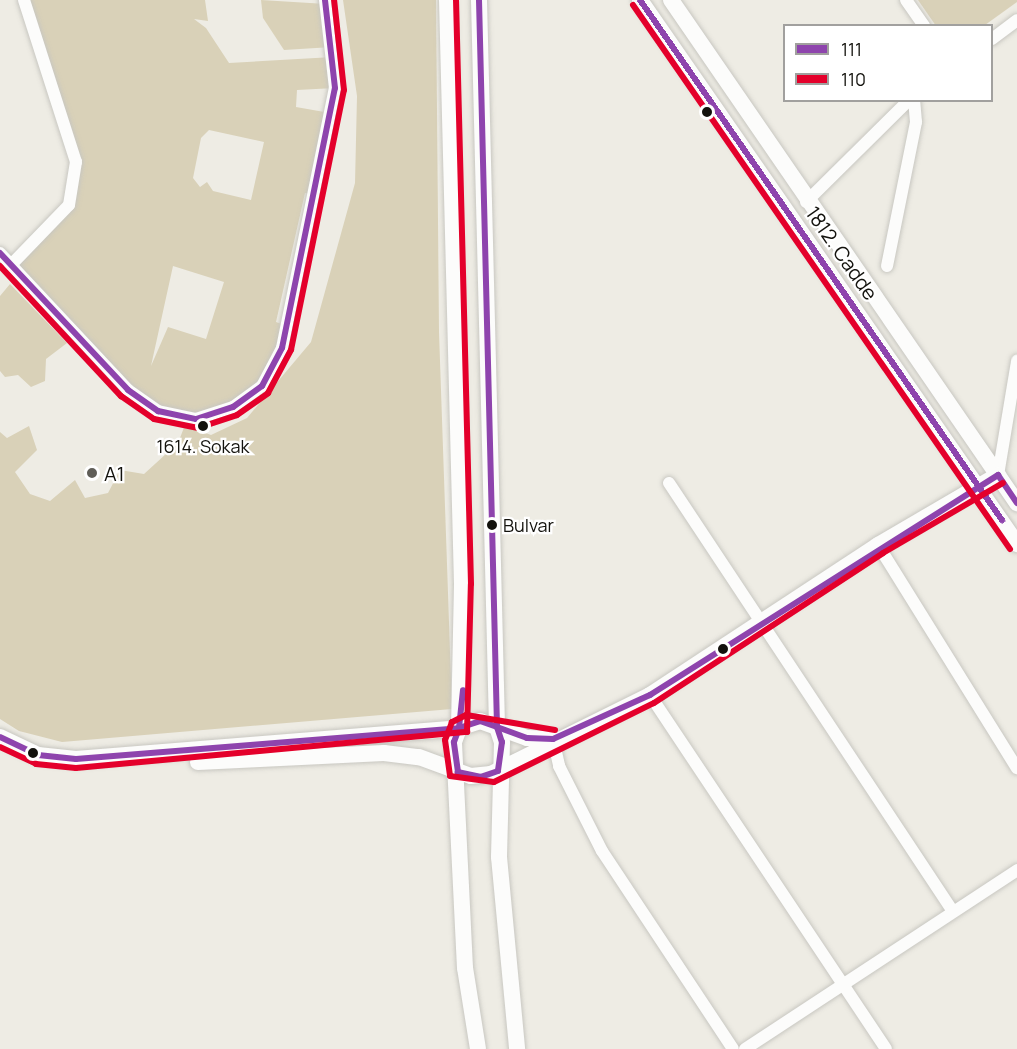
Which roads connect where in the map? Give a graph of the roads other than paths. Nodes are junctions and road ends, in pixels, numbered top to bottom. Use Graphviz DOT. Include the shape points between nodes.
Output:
graph roads {
  1 [pos="24,0"];
  2 [pos="325,0"];
  3 [pos="447,0"];
  4 [pos="478,0"];
  5 [pos="640,0"];
  6 [pos="671,0"];
  7 [pos="906,0"];
  8 [pos="1017,20"];
  9 [pos="923,24"];
  10 [pos="993,38"];
  11 [pos="907,102"];
  12 [pos="914,102"];
  13 [pos="807,202"];
  14 [pos="0,253"];
  15 [pos="10,266"];
  16 [pos="887,266"];
  17 [pos="1017,361"];
  18 [pos="998,475"];
  19 [pos="669,483"];
  20 [pos="977,485"];
  21 [pos="1017,503"];
  22 [pos="1017,544"];
  23 [pos="878,545"];
  24 [pos="762,623"];
  25 [pos="650,695"];
  26 [pos="497,727"];
  27 [pos="459,728"];
  28 [pos="0,737"];
  29 [pos="553,739"];
  30 [pos="0,747"];
  31 [pos="1017,768"];
  32 [pos="498,771"];
  33 [pos="458,772"];
  34 [pos="1017,870"];
  35 [pos="952,910"];
  36 [pos="843,985"];
  37 [pos="478,1049"];
  38 [pos="517,1049"];
  39 [pos="733,1049"];
  40 [pos="745,1049"];
  41 [pos="886,1049"];
  1 -- 15 [label="street" via="76,162 69,205"];
  2 -- 15 [label="street" via="335,88 282,348 262,386 233,407 196,419 158,411 128,390"];
  3 -- 27 [label="street" via="462,584"];
  4 -- 26 [label="street"];
  5 -- 20 [label="street, 1812. Cadde"];
  6 -- 13 [label="street, 1812. Cadde"];
  7 -- 9 [label="street"];
  8 -- 10 [label="street"];
  11 -- 13 [label="street"];
  12 -- 16 [label="street" via="916,122"];
  13 -- 18 [label="street, 1812. Cadde"];
  14 -- 15 [label="street"];
  17 -- 18 [label="street"];
  18 -- 20 [label="street"];
  18 -- 21 [label="street, 1812. Cadde"];
  19 -- 24 [label="street"];
  20 -- 22 [label="street, 1812. Cadde"];
  20 -- 23 [label="street"];
  23 -- 24 [label="street"];
  23 -- 31 [label="street"];
  24 -- 25 [label="street"];
  24 -- 35 [label="street"];
  25 -- 29 [label="street"];
  25 -- 36 [label="street"];
  26 -- 27 [label="street" via="480,721"];
  26 -- 29 [label="street" via="526,738"];
  26 -- 32 [label="street" via="502,742"];
  27 -- 28 [label="street" via="75,759 38,755"];
  27 -- 33 [label="street" via="454,742"];
  29 -- 32 [label="street"];
  29 -- 39 [label="street" via="560,766 602,851"];
  30 -- 33 [label="street" via="33,763 77,767 384,753 419,757"];
  32 -- 33 [label="street" via="481,777"];
  32 -- 38 [label="street" via="502,921"];
  33 -- 37 [label="street" via="465,968"];
  34 -- 35 [label="street"];
  35 -- 36 [label="street"];
  36 -- 40 [label="street"];
  36 -- 41 [label="street"];
}
